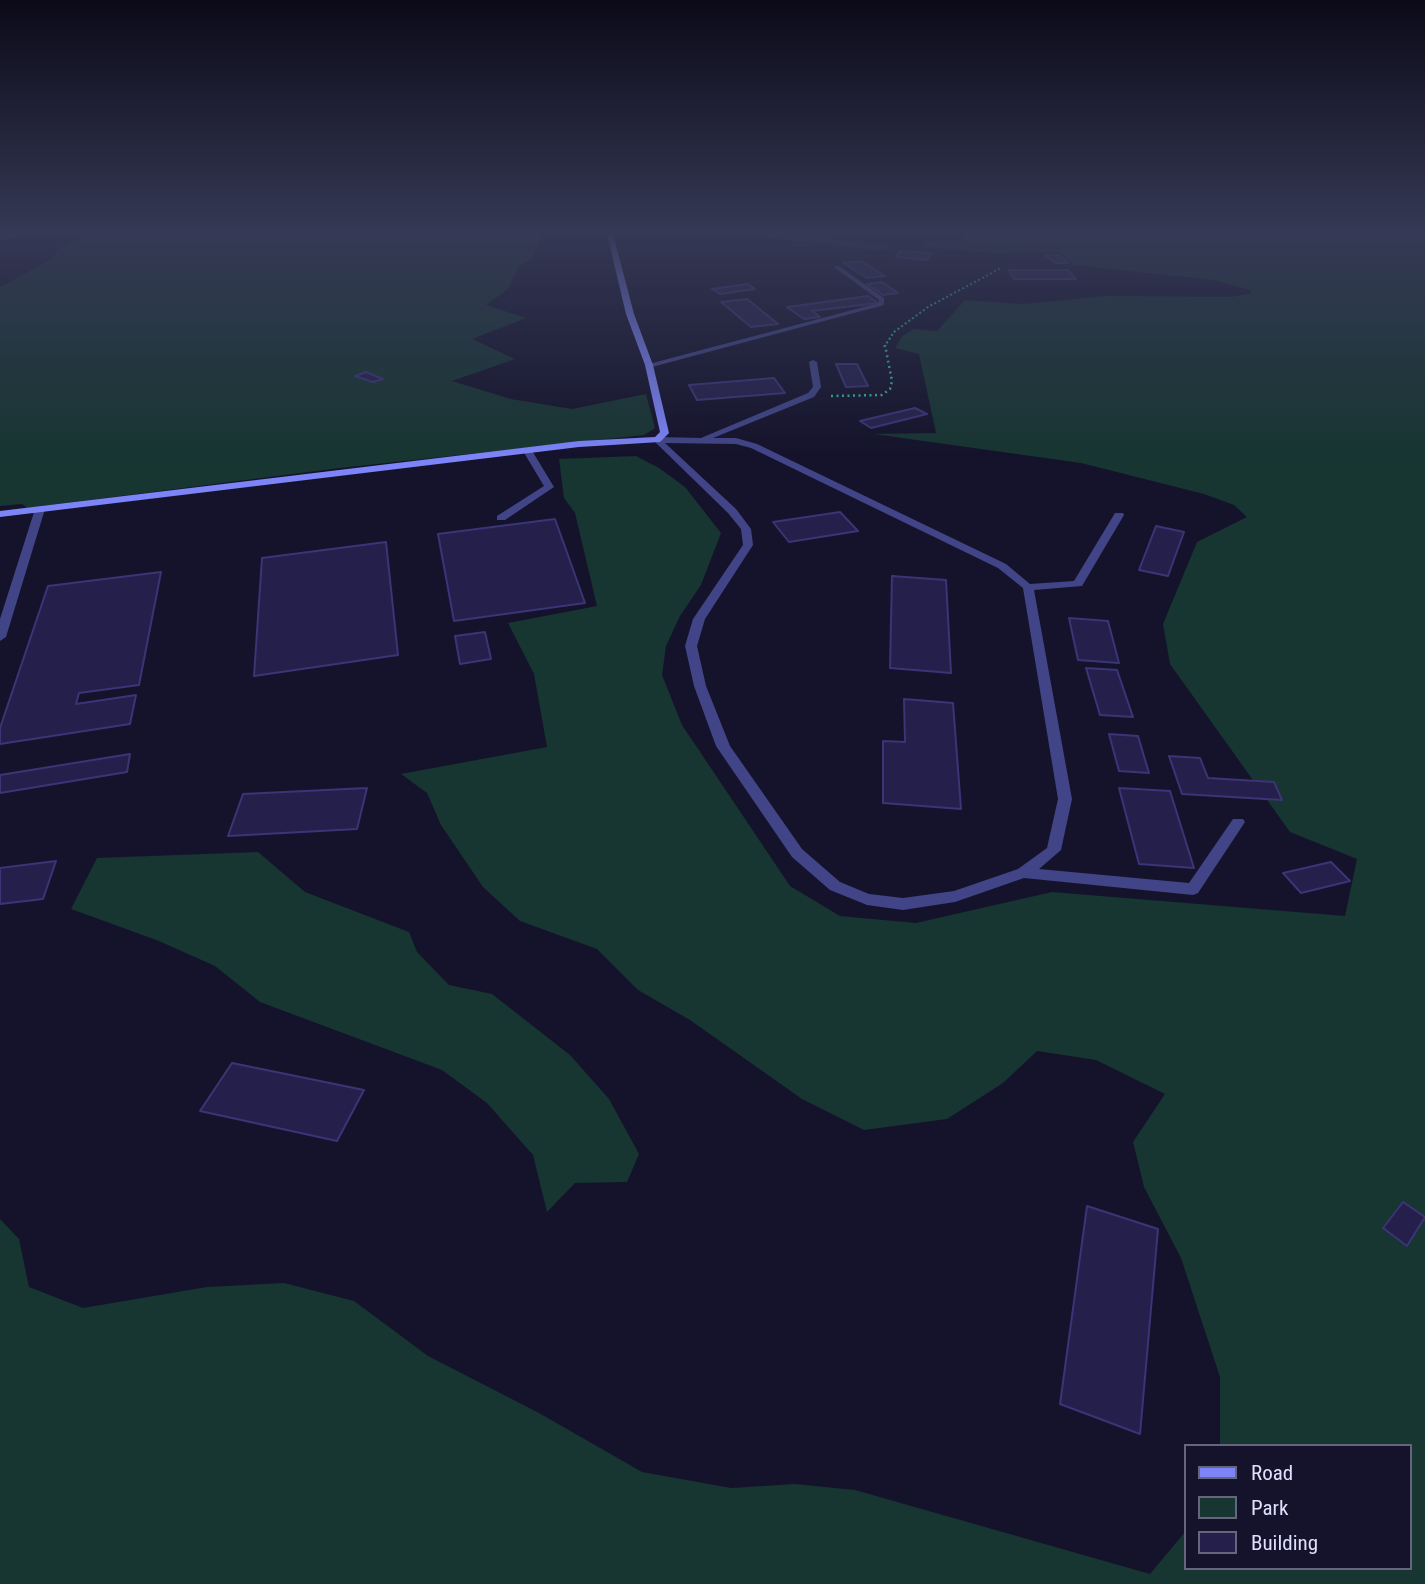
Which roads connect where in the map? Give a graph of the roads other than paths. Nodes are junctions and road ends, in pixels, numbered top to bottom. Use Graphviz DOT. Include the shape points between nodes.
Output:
graph roads {
  1 [pos="628,308"];
  2 [pos="867,308"];
  3 [pos="813,362"];
  4 [pos="649,365"];
  5 [pos="657,440"];
  6 [pos="697,441"];
  7 [pos="528,451"];
  8 [pos="40,509"];
  9 [pos="0,514"];
  10 [pos="1119,515"];
  11 [pos="501,518"];
  12 [pos="1028,587"];
  13 [pos="0,637"];
  14 [pos="1238,822"];
  15 [pos="1023,873"];
  1 -- 4 [label="street"];
  2 -- 4 [label="street"];
  3 -- 6 [label="street" via="817,387 811,395"];
  4 -- 5 [label="street" via="665,433"];
  5 -- 6 [label="street"];
  5 -- 7 [label="street"];
  5 -- 15 [label="street" via="746,529 748,545 699,619 691,646 699,686 723,746 797,853 835,886 867,899 903,904 955,896"];
  6 -- 12 [label="street" via="754,446 1002,566"];
  7 -- 8 [label="street"];
  7 -- 11 [label="street" via="549,487"];
  8 -- 9 [label="street"];
  8 -- 13 [label="street"];
  10 -- 12 [label="street" via="1078,584"];
  12 -- 15 [label="street" via="1065,799 1054,850"];
  14 -- 15 [label="street" via="1193,889"];
}
